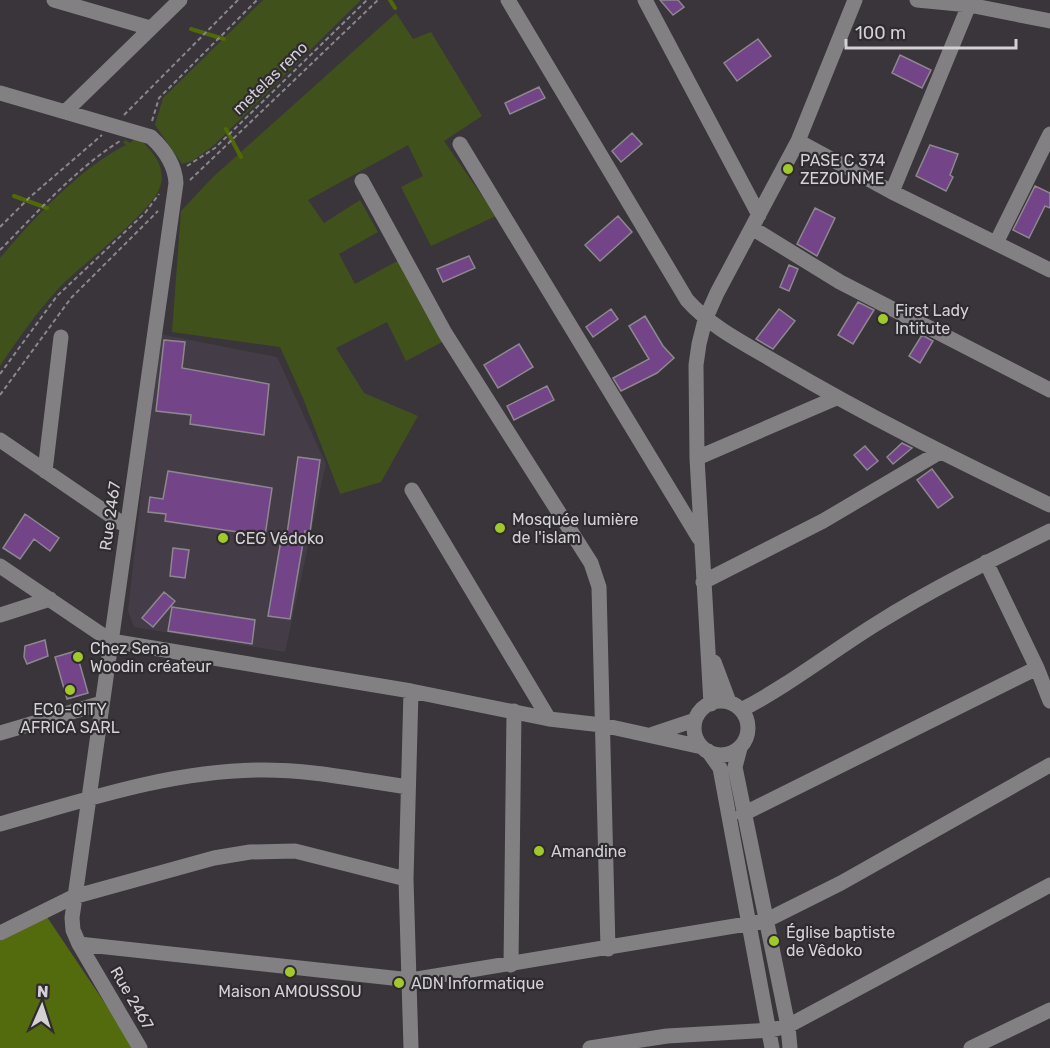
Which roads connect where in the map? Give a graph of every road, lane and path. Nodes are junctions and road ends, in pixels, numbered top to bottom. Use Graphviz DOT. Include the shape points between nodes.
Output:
graph roads {
  1 [pos="54,0"];
  2 [pos="180,0"];
  3 [pos="257,0"];
  4 [pos="367,0"];
  5 [pos="378,0"];
  6 [pos="508,0"];
  7 [pos="645,0"];
  8 [pos="855,0"];
  9 [pos="917,0"];
  10 [pos="969,5"];
  11 [pos="1050,21"];
  12 [pos="150,28"];
  13 [pos="0,93"];
  14 [pos="65,112"];
  15 [pos="152,121"];
  16 [pos="1050,134"];
  17 [pos="125,139"];
  18 [pos="798,141"];
  19 [pos="460,144"];
  20 [pos="185,167"];
  21 [pos="362,181"];
  22 [pos="892,192"];
  23 [pos="167,194"];
  24 [pos="158,210"];
  25 [pos="756,222"];
  26 [pos="996,243"];
  27 [pos="0,250"];
  28 [pos="1050,270"];
  29 [pos="705,320"];
  30 [pos="61,337"];
  31 [pos="0,374"];
  32 [pos="1050,390"];
  33 [pos="0,395"];
  34 [pos="836,398"];
  35 [pos="0,440"];
  36 [pos="940,452"];
  37 [pos="698,458"];
  38 [pos="45,471"];
  39 [pos="412,490"];
  40 [pos="1050,505"];
  41 [pos="126,526"];
  42 [pos="1050,531"];
  43 [pos="700,540"];
  44 [pos="986,562"];
  45 [pos="0,566"];
  46 [pos="703,582"];
  47 [pos="50,599"];
  48 [pos="0,615"];
  49 [pos="111,641"];
  50 [pos="708,648"];
  51 [pos="1037,668"];
  52 [pos="411,691"];
  53 [pos="1050,701"];
  54 [pos="102,703"];
  55 [pos="711,704"];
  56 [pos="739,710"];
  57 [pos="514,711"];
  58 [pos="549,719"];
  59 [pos="695,720"];
  60 [pos="602,725"];
  61 [pos="0,733"];
  62 [pos="650,735"];
  63 [pos="740,748"];
  64 [pos="705,749"];
  65 [pos="1050,765"];
  66 [pos="408,787"];
  67 [pos="91,798"];
  68 [pos="743,814"];
  69 [pos="0,824"];
  70 [pos="406,879"];
  71 [pos="1050,885"];
  72 [pos="73,897"];
  73 [pos="765,921"];
  74 [pos="749,924"];
  75 [pos="0,933"];
  76 [pos="79,944"];
  77 [pos="608,949"];
  78 [pos="511,965"];
  79 [pos="411,980"];
  80 [pos="1050,1010"];
  81 [pos="788,1026"];
  82 [pos="771,1030"];
  83 [pos="668,1042"];
  84 [pos="140,1048"];
  85 [pos="411,1048"];
  86 [pos="590,1048"];
  87 [pos="772,1048"];
  88 [pos="790,1048"];
  89 [pos="971,1048"];
  1 -- 12 [label="street"];
  2 -- 12 [label="street"];
  3 -- 15 [label="path" via="159,98"];
  4 -- 20 [label="path, metelas reno" via="215,148"];
  5 -- 23 [label="path"];
  6 -- 29 [label="street" via="687,300"];
  7 -- 25 [label="street"];
  8 -- 18 [label="street"];
  9 -- 10 [label="street"];
  10 -- 11 [label="street"];
  10 -- 22 [label="street"];
  12 -- 14 [label="street"];
  13 -- 14 [label="street, Rue 2467"];
  14 -- 23 [label="street, Rue 2467" via="151,137 175,171"];
  16 -- 26 [label="street"];
  17 -- 27 [label="path" via="96,156"];
  18 -- 22 [label="street"];
  18 -- 25 [label="street"];
  19 -- 43 [label="street"];
  21 -- 60 [label="street" via="445,333 591,563 599,587"];
  22 -- 26 [label="street"];
  23 -- 31 [label="path" via="57,296"];
  23 -- 41 [label="street, Rue 2467"];
  24 -- 33 [label="path" via="71,298"];
  25 -- 29 [label="street"];
  25 -- 32 [label="street" via="840,282"];
  26 -- 28 [label="street"];
  29 -- 34 [label="street"];
  29 -- 37 [label="street" via="696,365"];
  30 -- 38 [label="street"];
  34 -- 36 [label="street"];
  34 -- 37 [label="street"];
  35 -- 38 [label="street"];
  36 -- 40 [label="street"];
  36 -- 46 [label="street" via="823,521"];
  37 -- 43 [label="street"];
  38 -- 41 [label="street"];
  39 -- 58 [label="street"];
  41 -- 49 [label="street, Rue 2467"];
  42 -- 44 [label="street"];
  43 -- 46 [label="street"];
  44 -- 51 [label="street"];
  44 -- 56 [label="street" via="879,622 765,698"];
  45 -- 47 [label="street"];
  46 -- 50 [label="street"];
  47 -- 48 [label="street"];
  47 -- 49 [label="street"];
  49 -- 52 [label="street"];
  49 -- 54 [label="street, Rue 2467"];
  50 -- 55 [label="street"];
  50 -- 56 [label="street"];
  51 -- 53 [label="street"];
  51 -- 68 [label="street"];
  52 -- 57 [label="street"];
  52 -- 66 [label="street"];
  54 -- 61 [label="street"];
  54 -- 67 [label="street, Rue 2467"];
  55 -- 56 [label="street"];
  55 -- 59 [label="street" via="700,710"];
  56 -- 63 [label="street" via="748,731"];
  57 -- 58 [label="street"];
  57 -- 78 [label="street"];
  58 -- 60 [label="street"];
  59 -- 62 [label="street"];
  59 -- 64 [label="street" via="695,735"];
  60 -- 62 [label="street"];
  60 -- 77 [label="street"];
  62 -- 64 [label="street"];
  63 -- 64 [label="street" via="726,754"];
  63 -- 68 [label="street" via="735,767"];
  64 -- 74 [label="street" via="720,768"];
  65 -- 73 [label="street" via="841,883"];
  66 -- 67 [label="street" via="260,770 172,778"];
  66 -- 70 [label="street"];
  67 -- 69 [label="street"];
  67 -- 72 [label="street, Rue 2467"];
  68 -- 73 [label="street"];
  70 -- 72 [label="street" via="295,851 250,852 214,858"];
  70 -- 79 [label="street"];
  71 -- 81 [label="street"];
  72 -- 75 [label="street"];
  72 -- 76 [label="street, Rue 2467" via="73,930"];
  73 -- 74 [label="street"];
  73 -- 81 [label="street"];
  74 -- 77 [label="street"];
  74 -- 82 [label="street"];
  76 -- 79 [label="street"];
  76 -- 84 [label="street, Rue 2467"];
  77 -- 78 [label="street"];
  78 -- 79 [label="street"];
  79 -- 85 [label="street"];
  80 -- 89 [label="street"];
  81 -- 82 [label="street"];
  81 -- 88 [label="street"];
  82 -- 83 [label="street"];
  82 -- 87 [label="street"];
  83 -- 86 [label="street"];
}
